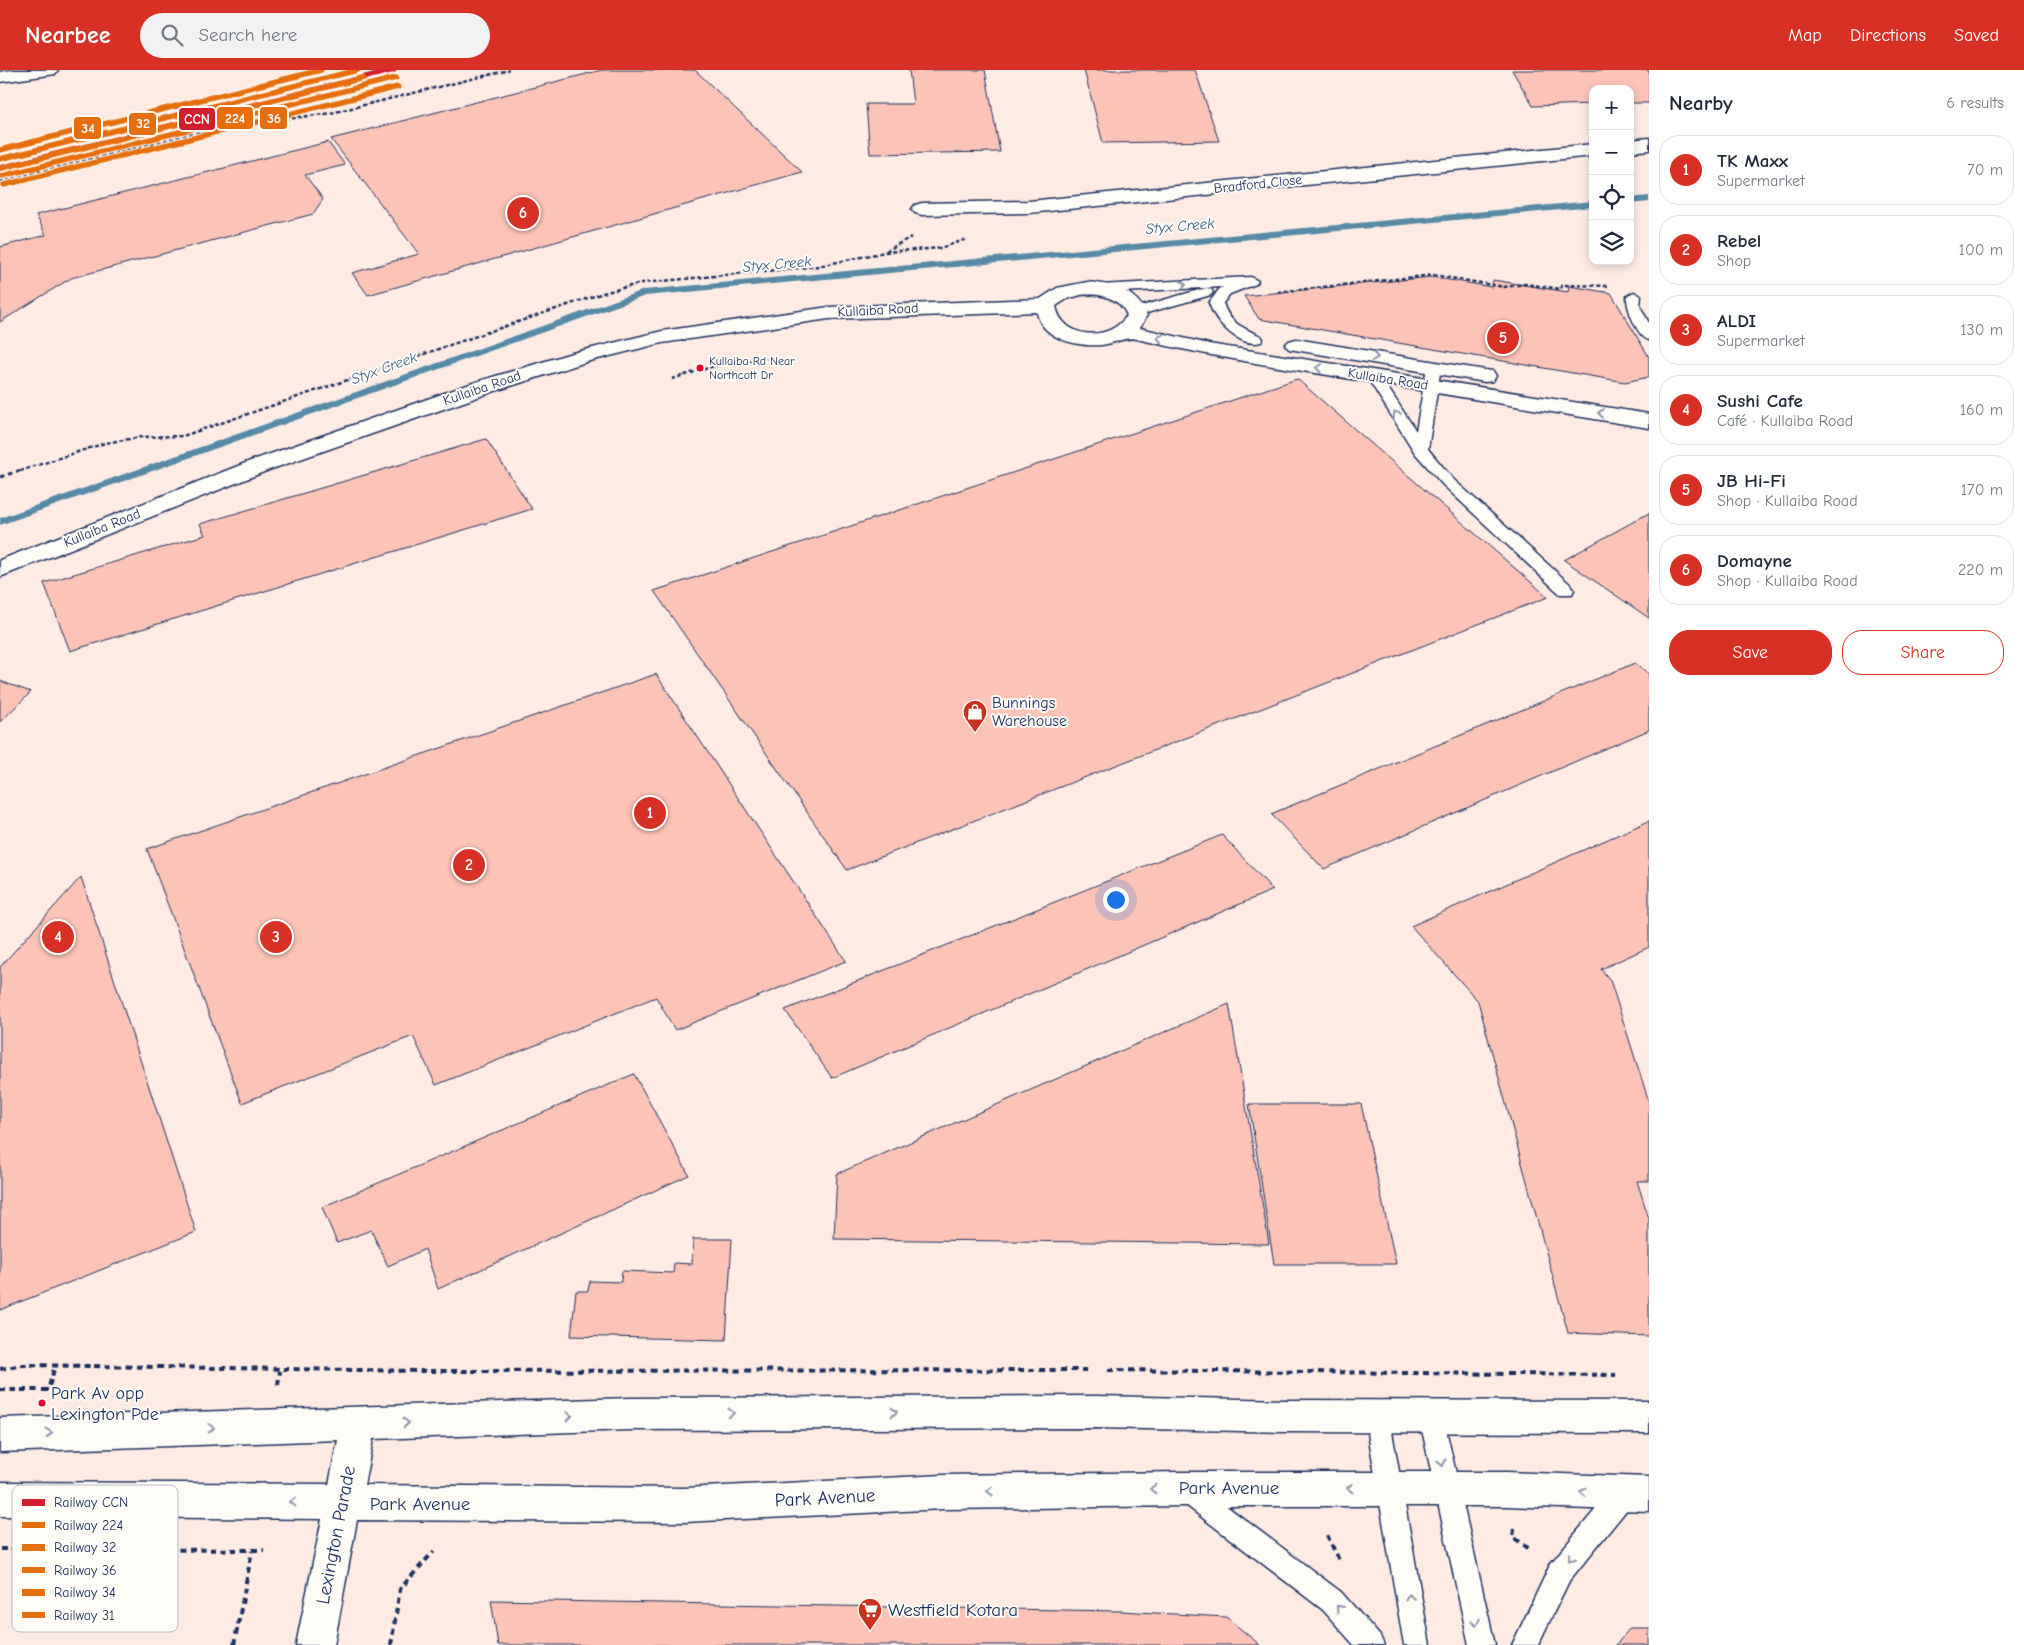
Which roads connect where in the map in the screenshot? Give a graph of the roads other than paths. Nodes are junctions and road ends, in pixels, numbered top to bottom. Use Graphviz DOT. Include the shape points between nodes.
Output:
graph roads {
  1 [pos="49,70"];
  2 [pos="0,77"];
  3 [pos="1649,144"];
  4 [pos="1634,146"];
  5 [pos="1589,150"];
  6 [pos="922,209"];
  7 [pos="1251,281"];
  8 [pos="1099,289"];
  9 [pos="1634,296"];
  10 [pos="1046,305"];
  11 [pos="988,309"];
  12 [pos="1134,319"];
  13 [pos="1053,326"];
  14 [pos="1649,336"];
  15 [pos="1256,339"];
  16 [pos="1433,376"];
  17 [pos="1374,377"];
  18 [pos="1649,404"];
  19 [pos="1649,421"];
  20 [pos="1420,450"];
  21 [pos="0,569"];
  22 [pos="1566,590"];
  23 [pos="1377,1415"];
  24 [pos="1431,1416"];
  25 [pos="1649,1417"];
  26 [pos="358,1425"];
  27 [pos="0,1435"];
  28 [pos="1390,1488"];
  29 [pos="1447,1488"];
  30 [pos="1184,1489"];
  31 [pos="1636,1494"];
  32 [pos="178,1502"];
  33 [pos="342,1504"];
  34 [pos="316,1645"];
  35 [pos="1371,1645"];
  36 [pos="1417,1645"];
  37 [pos="1482,1645"];
  38 [pos="1525,1645"];
  1 -- 2 [label="street"];
  3 -- 4 [label="street"];
  5 -- 6 [label="street, Bradford Close" via="1029,207"];
  8 -- 7 [label="lane, one-way"];
  7 -- 12 [label="lane"];
  7 -- 15 [label="lane" via="1225,291 1216,303 1220,317 1234,329"];
  8 -- 10 [label="street, Kullaiba Road" via="1072,289"];
  8 -- 12 [label="street, Kullaiba Road" via="1130,302"];
  9 -- 14 [label="lane" via="1633,306"];
  10 -- 11 [label="street, Kullaiba Road"];
  10 -- 13 [label="street" via="1045,312"];
  11 -- 13 [label="street, Kullaiba Road"];
  11 -- 21 [label="street, Kullaiba Road" via="912,308 829,313 662,337 579,357 261,465"];
  12 -- 13 [label="street, Kullaiba Road" via="1116,336 1091,339 1071,335"];
  12 -- 15 [label="street, Kullaiba Road"];
  17 -- 12 [label="street, Kullaiba Road, one-way" via="1208,350"];
  15 -- 16 [label="street, Kullaiba Road, one-way"];
  16 -- 17 [label="street, Kullaiba Road"];
  16 -- 18 [label="street, Kullaiba Road"];
  19 -- 16 [label="street, Kullaiba Road, one-way"];
  16 -- 20 [label="lane"];
  20 -- 17 [label="lane, one-way"];
  20 -- 22 [label="lane" via="1448,482"];
  23 -- 24 [label="street"];
  26 -- 23 [label="street, one-way" via="640,1414"];
  23 -- 28 [label="lane"];
  24 -- 25 [label="street"];
  24 -- 29 [label="lane, one-way"];
  27 -- 26 [label="street, one-way"];
  26 -- 33 [label="street, Lexington Parade"];
  28 -- 29 [label="street, Park Avenue"];
  28 -- 30 [label="street, Park Avenue, one-way"];
  36 -- 28 [label="lane, one-way"];
  31 -- 29 [label="street, Park Avenue, one-way"];
  29 -- 37 [label="lane, one-way"];
  30 -- 33 [label="street, Park Avenue, one-way" via="943,1492 684,1505"];
  35 -- 30 [label="lane, one-way" via="1332,1601"];
  31 -- 38 [label="lane, one-way" via="1560,1572"];
  33 -- 32 [label="street, Park Avenue, one-way"];
  33 -- 34 [label="street, Lexington Parade"];
}
